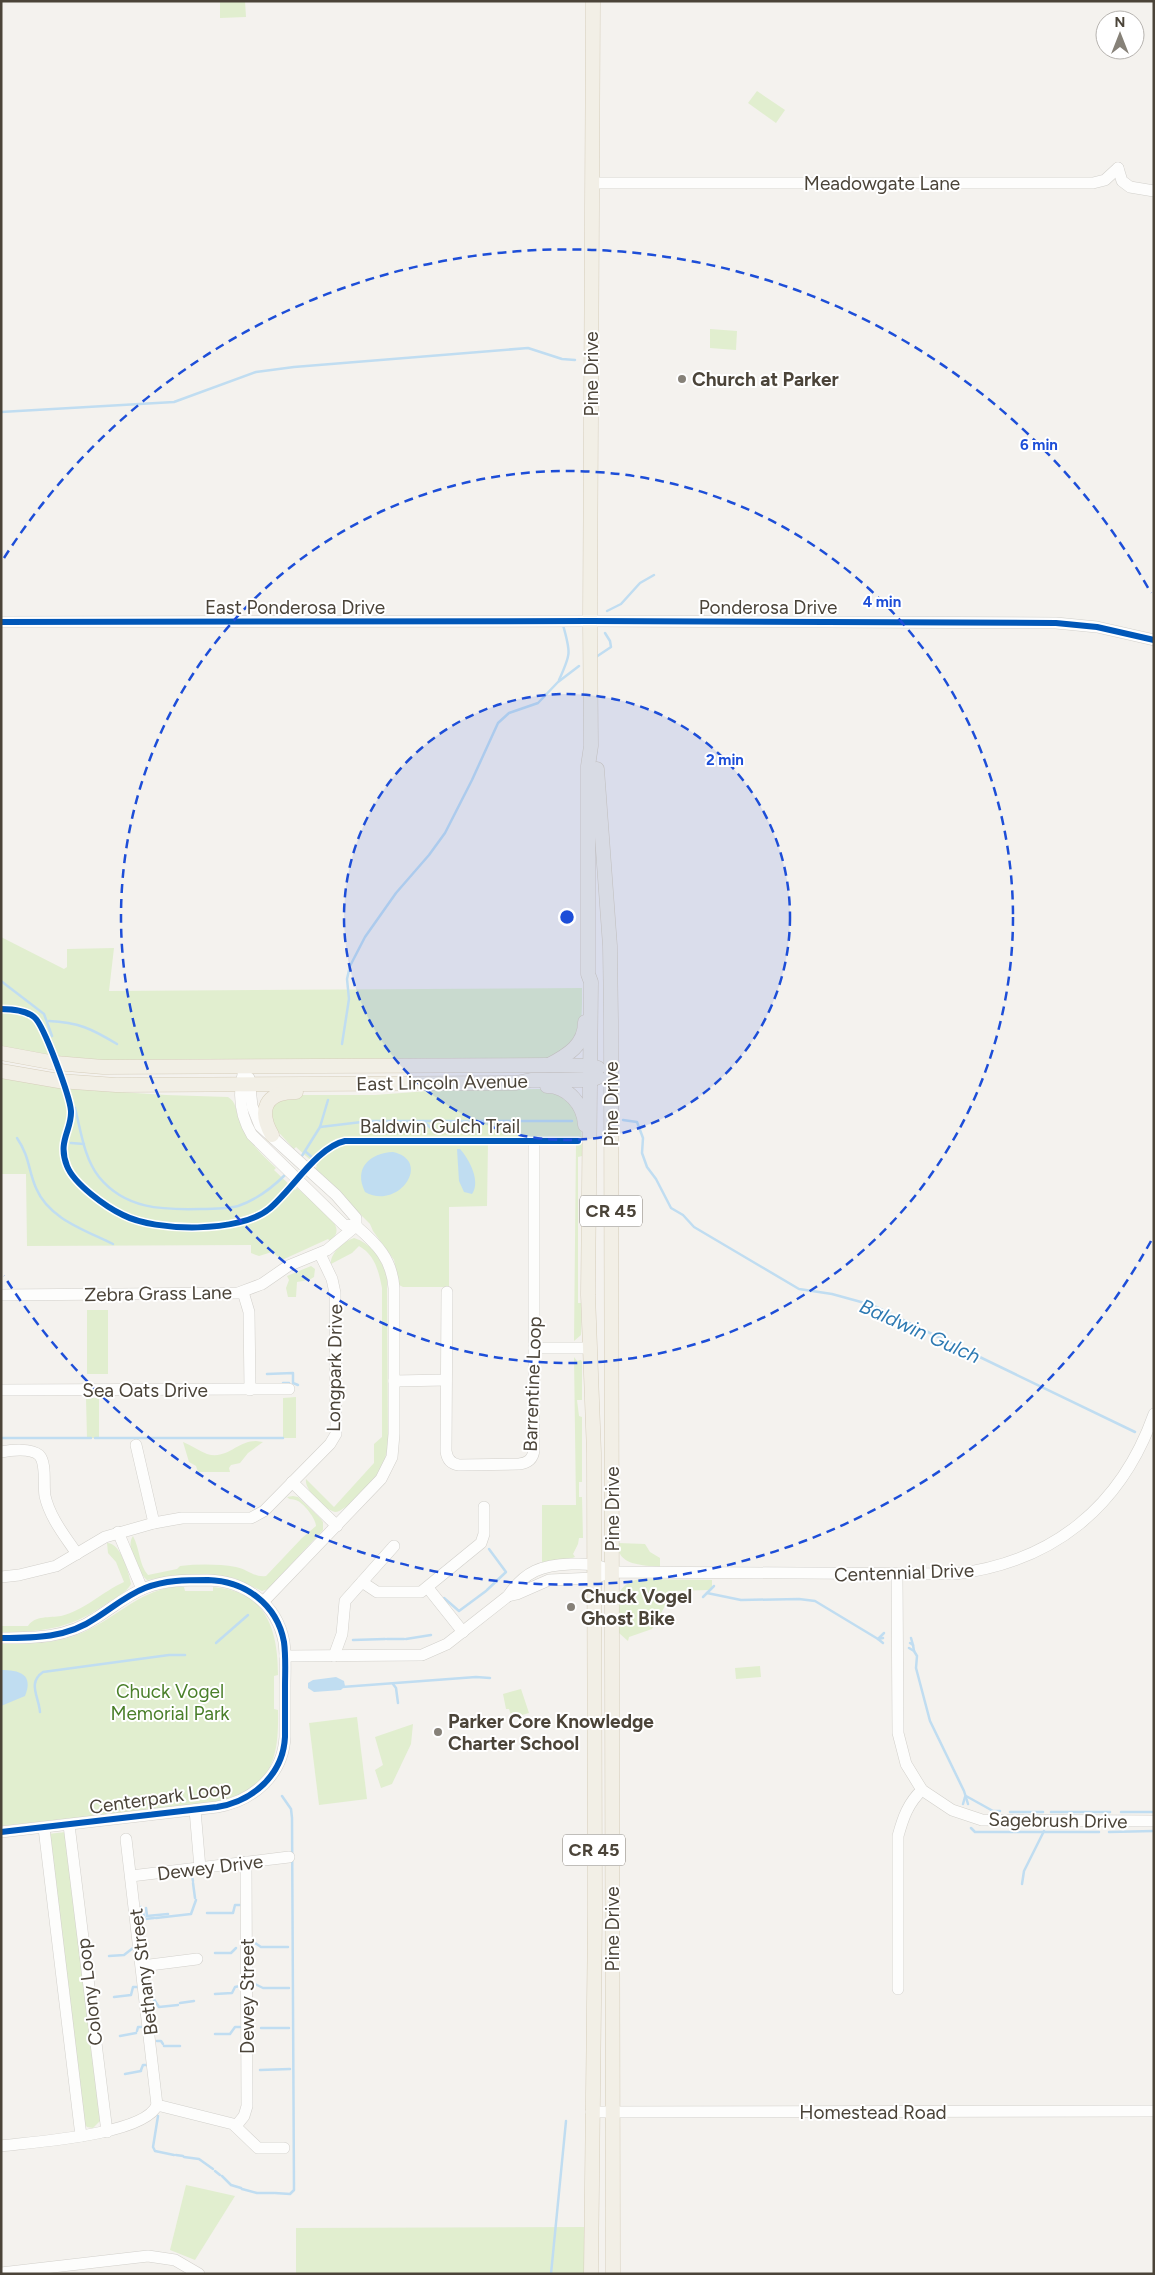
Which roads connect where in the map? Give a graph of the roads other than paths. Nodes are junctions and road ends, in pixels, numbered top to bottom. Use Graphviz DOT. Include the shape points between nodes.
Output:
graph roads {
  1 [pos="593,1"];
  2 [pos="593,183"];
  3 [pos="1154,191"];
  4 [pos="590,620"];
  5 [pos="1,622"];
  6 [pos="1154,640"];
  7 [pos="591,746"];
  8 [pos="588,974"];
  9 [pos="1,1053"];
  10 [pos="549,1066"];
  11 [pos="245,1067"];
  12 [pos="1,1071"];
  13 [pos="591,1073"];
  14 [pos="611,1073"];
  15 [pos="516,1083"];
  16 [pos="246,1084"];
  17 [pos="349,1084"];
  18 [pos="272,1135"];
  19 [pos="534,1147"];
  20 [pos="588,1196"];
  21 [pos="356,1226"];
  22 [pos="320,1254"];
  23 [pos="243,1292"];
  24 [pos="447,1292"];
  25 [pos="1,1295"];
  26 [pos="534,1348"];
  27 [pos="589,1348"];
  28 [pos="446,1380"];
  29 [pos="394,1381"];
  30 [pos="289,1389"];
  31 [pos="1,1390"];
  32 [pos="250,1390"];
  33 [pos="1154,1414"];
  34 [pos="136,1445"];
  35 [pos="1,1452"];
  36 [pos="292,1482"];
  37 [pos="484,1507"];
  38 [pos="154,1523"];
  39 [pos="337,1526"];
  40 [pos="118,1532"];
  41 [pos="394,1546"];
  42 [pos="77,1554"];
  43 [pos="594,1564"];
  44 [pos="612,1572"];
  45 [pos="897,1575"];
  46 [pos="1,1577"];
  47 [pos="594,1578"];
  48 [pos="362,1582"];
  49 [pos="428,1588"];
  50 [pos="142,1590"];
  51 [pos="508,1596"];
  52 [pos="263,1602"];
  53 [pos="463,1632"];
  54 [pos="342,1634"];
  55 [pos="1,1638"];
  56 [pos="285,1656"];
  57 [pos="334,1656"];
  58 [pos="351,1656"];
  59 [pos="922,1790"];
  60 [pos="195,1810"];
  61 [pos="1154,1821"];
  62 [pos="69,1825"];
  63 [pos="44,1828"];
  64 [pos="1,1832"];
  65 [pos="126,1839"];
  66 [pos="289,1857"];
  67 [pos="246,1862"];
  68 [pos="200,1868"];
  69 [pos="131,1876"];
  70 [pos="197,1959"];
  71 [pos="142,1966"];
  72 [pos="898,1989"];
  73 [pos="157,2105"];
  74 [pos="1154,2111"];
  75 [pos="591,2112"];
  76 [pos="613,2112"];
  77 [pos="236,2126"];
  78 [pos="107,2132"];
  79 [pos="81,2136"];
  80 [pos="1,2146"];
  81 [pos="284,2148"];
  82 [pos="1,2273"];
  83 [pos="198,2274"];
  84 [pos="591,2274"];
  85 [pos="613,2274"];
  1 -- 2 [label="main road, Pine Drive / CR 45"];
  2 -- 3 [label="street, Meadowgate Lane" via="1094,183 1105,180 1118,168 1122,181 1130,187"];
  2 -- 4 [label="main road, Pine Drive / CR 45"];
  4 -- 5 [label="street, East Ponderosa Drive"];
  4 -- 6 [label="street, Ponderosa Drive" via="1056,623 1097,627"];
  4 -- 7 [label="main road, Pine Drive / CR 45"];
  7 -- 8 [label="main road, Pine Drive / CR 45" via="588,766"];
  7 -- 14 [label="main road, Pine Drive / CR 45" via="596,765 610,946"];
  8 -- 10 [label="main road" via="584,1034 574,1049"];
  8 -- 13 [label="main road, Pine Drive / CR 45" via="591,982"];
  9 -- 11 [label="main road, East Lincoln Avenue" via="91,1066"];
  10 -- 11 [label="main road, East Lincoln Avenue"];
  10 -- 13 [label="main road, East Lincoln Avenue"];
  11 -- 16 [label="street"];
  12 -- 16 [label="main road, East Lincoln Avenue" via="87,1084"];
  13 -- 14 [label="main road, East Lincoln Avenue"];
  13 -- 15 [label="main road, East Lincoln Avenue"];
  13 -- 20 [label="main road, Pine Drive / CR 45" via="591,1183"];
  14 -- 44 [label="main road, Pine Drive / CR 45"];
  15 -- 17 [label="main road, East Lincoln Avenue"];
  15 -- 20 [label="main road" via="558,1088 572,1096 581,1108"];
  16 -- 17 [label="main road, East Lincoln Avenue"];
  16 -- 18 [label="street" via="257,1120"];
  16 -- 21 [label="street" via="242,1111 257,1141 344,1225"];
  17 -- 18 [label="main road" via="339,1092 288,1092 275,1096 267,1104 265,1112"];
  18 -- 21 [label="street" via="336,1195 356,1218"];
  19 -- 26 [label="street, Barrentine Loop"];
  20 -- 27 [label="main road, Pine Drive / CR 45"];
  21 -- 22 [label="street, Zebra Grass Lane"];
  21 -- 29 [label="street" via="380,1248 392,1270"];
  22 -- 23 [label="street, Zebra Grass Lane" via="288,1266 262,1284"];
  22 -- 36 [label="street, Longpark Drive" via="335,1293 336,1432 330,1444"];
  23 -- 25 [label="street, Zebra Grass Lane"];
  23 -- 32 [label="street" via="249,1312"];
  24 -- 28 [label="street, Barrentine Loop"];
  26 -- 27 [label="street"];
  26 -- 28 [label="street, Barrentine Loop" via="534,1453 525,1464 459,1465 450,1461 446,1451"];
  27 -- 43 [label="main road, Pine Drive / CR 45" via="594,1453"];
  28 -- 29 [label="street"];
  29 -- 39 [label="street" via="394,1444 390,1463 376,1485"];
  30 -- 32 [label="street, Sea Oats Drive"];
  31 -- 32 [label="street, Sea Oats Drive"];
  33 -- 45 [label="street, Centennial Drive" via="1142,1445 1119,1484 1086,1519 1053,1543 1014,1561 972,1572"];
  34 -- 38 [label="street"];
  35 -- 42 [label="street" via="29,1451 41,1457 48,1505"];
  36 -- 38 [label="street, Longpark Drive" via="255,1517 182,1518"];
  36 -- 39 [label="street"];
  37 -- 49 [label="street" via="482,1542"];
  38 -- 40 [label="street, Longpark Drive"];
  39 -- 52 [label="street"];
  40 -- 42 [label="street, Longpark Drive" via="101,1538"];
  40 -- 50 [label="street"];
  41 -- 48 [label="street"];
  42 -- 46 [label="street, Longpark Drive" via="56,1566"];
  43 -- 44 [label="street, Centennial Drive"];
  43 -- 47 [label="main road, Pine Drive / CR 45"];
  43 -- 51 [label="street, Centennial Drive" via="542,1567 520,1582"];
  44 -- 45 [label="street, Centennial Drive"];
  44 -- 47 [label="street, Centennial Drive"];
  44 -- 76 [label="main road, Pine Drive / CR 45"];
  45 -- 59 [label="street, Sagebrush Drive" via="898,1733 906,1764"];
  47 -- 51 [label="street, Centennial Drive" via="549,1580"];
  47 -- 75 [label="main road, Pine Drive / CR 45" via="595,1945"];
  48 -- 49 [label="street" via="381,1593 420,1592"];
  48 -- 54 [label="street" via="344,1603"];
  49 -- 53 [label="street"];
  50 -- 52 [label="street, Centerpark Loop" via="177,1581 216,1581 237,1585"];
  50 -- 55 [label="street, Centerpark Loop" via="66,1633 38,1638"];
  51 -- 53 [label="street, Centennial Drive"];
  52 -- 56 [label="street, Centerpark Loop" via="279,1625"];
  53 -- 58 [label="street, Centennial Drive" via="444,1646 422,1655"];
  54 -- 57 [label="street"];
  54 -- 58 [label="street"];
  56 -- 57 [label="street, Centennial Drive"];
  56 -- 60 [label="street, Centerpark Loop" via="284,1741 275,1770 262,1787 243,1800"];
  57 -- 58 [label="street, Centennial Drive"];
  59 -- 61 [label="street, Sagebrush Drive" via="960,1814 994,1821"];
  59 -- 72 [label="street" via="911,1802 898,1836"];
  60 -- 62 [label="street, Centerpark Loop"];
  60 -- 68 [label="street"];
  62 -- 63 [label="street, Centerpark Loop"];
  62 -- 78 [label="street, Colony Loop"];
  63 -- 64 [label="street, Centerpark Loop"];
  63 -- 79 [label="street, Colony Loop"];
  65 -- 69 [label="street, Bethany Street"];
  66 -- 67 [label="street, Dewey Drive"];
  67 -- 68 [label="street, Dewey Drive"];
  67 -- 77 [label="street, Dewey Street" via="247,2106"];
  68 -- 69 [label="street, Dewey Drive"];
  69 -- 71 [label="street, Bethany Street"];
  70 -- 71 [label="street"];
  71 -- 73 [label="street, Bethany Street"];
  73 -- 77 [label="street"];
  73 -- 78 [label="street" via="151,2113"];
  74 -- 76 [label="street, Homestead Road"];
  75 -- 76 [label="street, Homestead Road"];
  75 -- 84 [label="main road, Pine Drive / CR 45"];
  76 -- 85 [label="main road, Pine Drive / CR 45"];
  77 -- 81 [label="street" via="258,2148"];
  78 -- 79 [label="street"];
  79 -- 80 [label="street"];
  82 -- 83 [label="street" via="148,2256 175,2260"];
}
